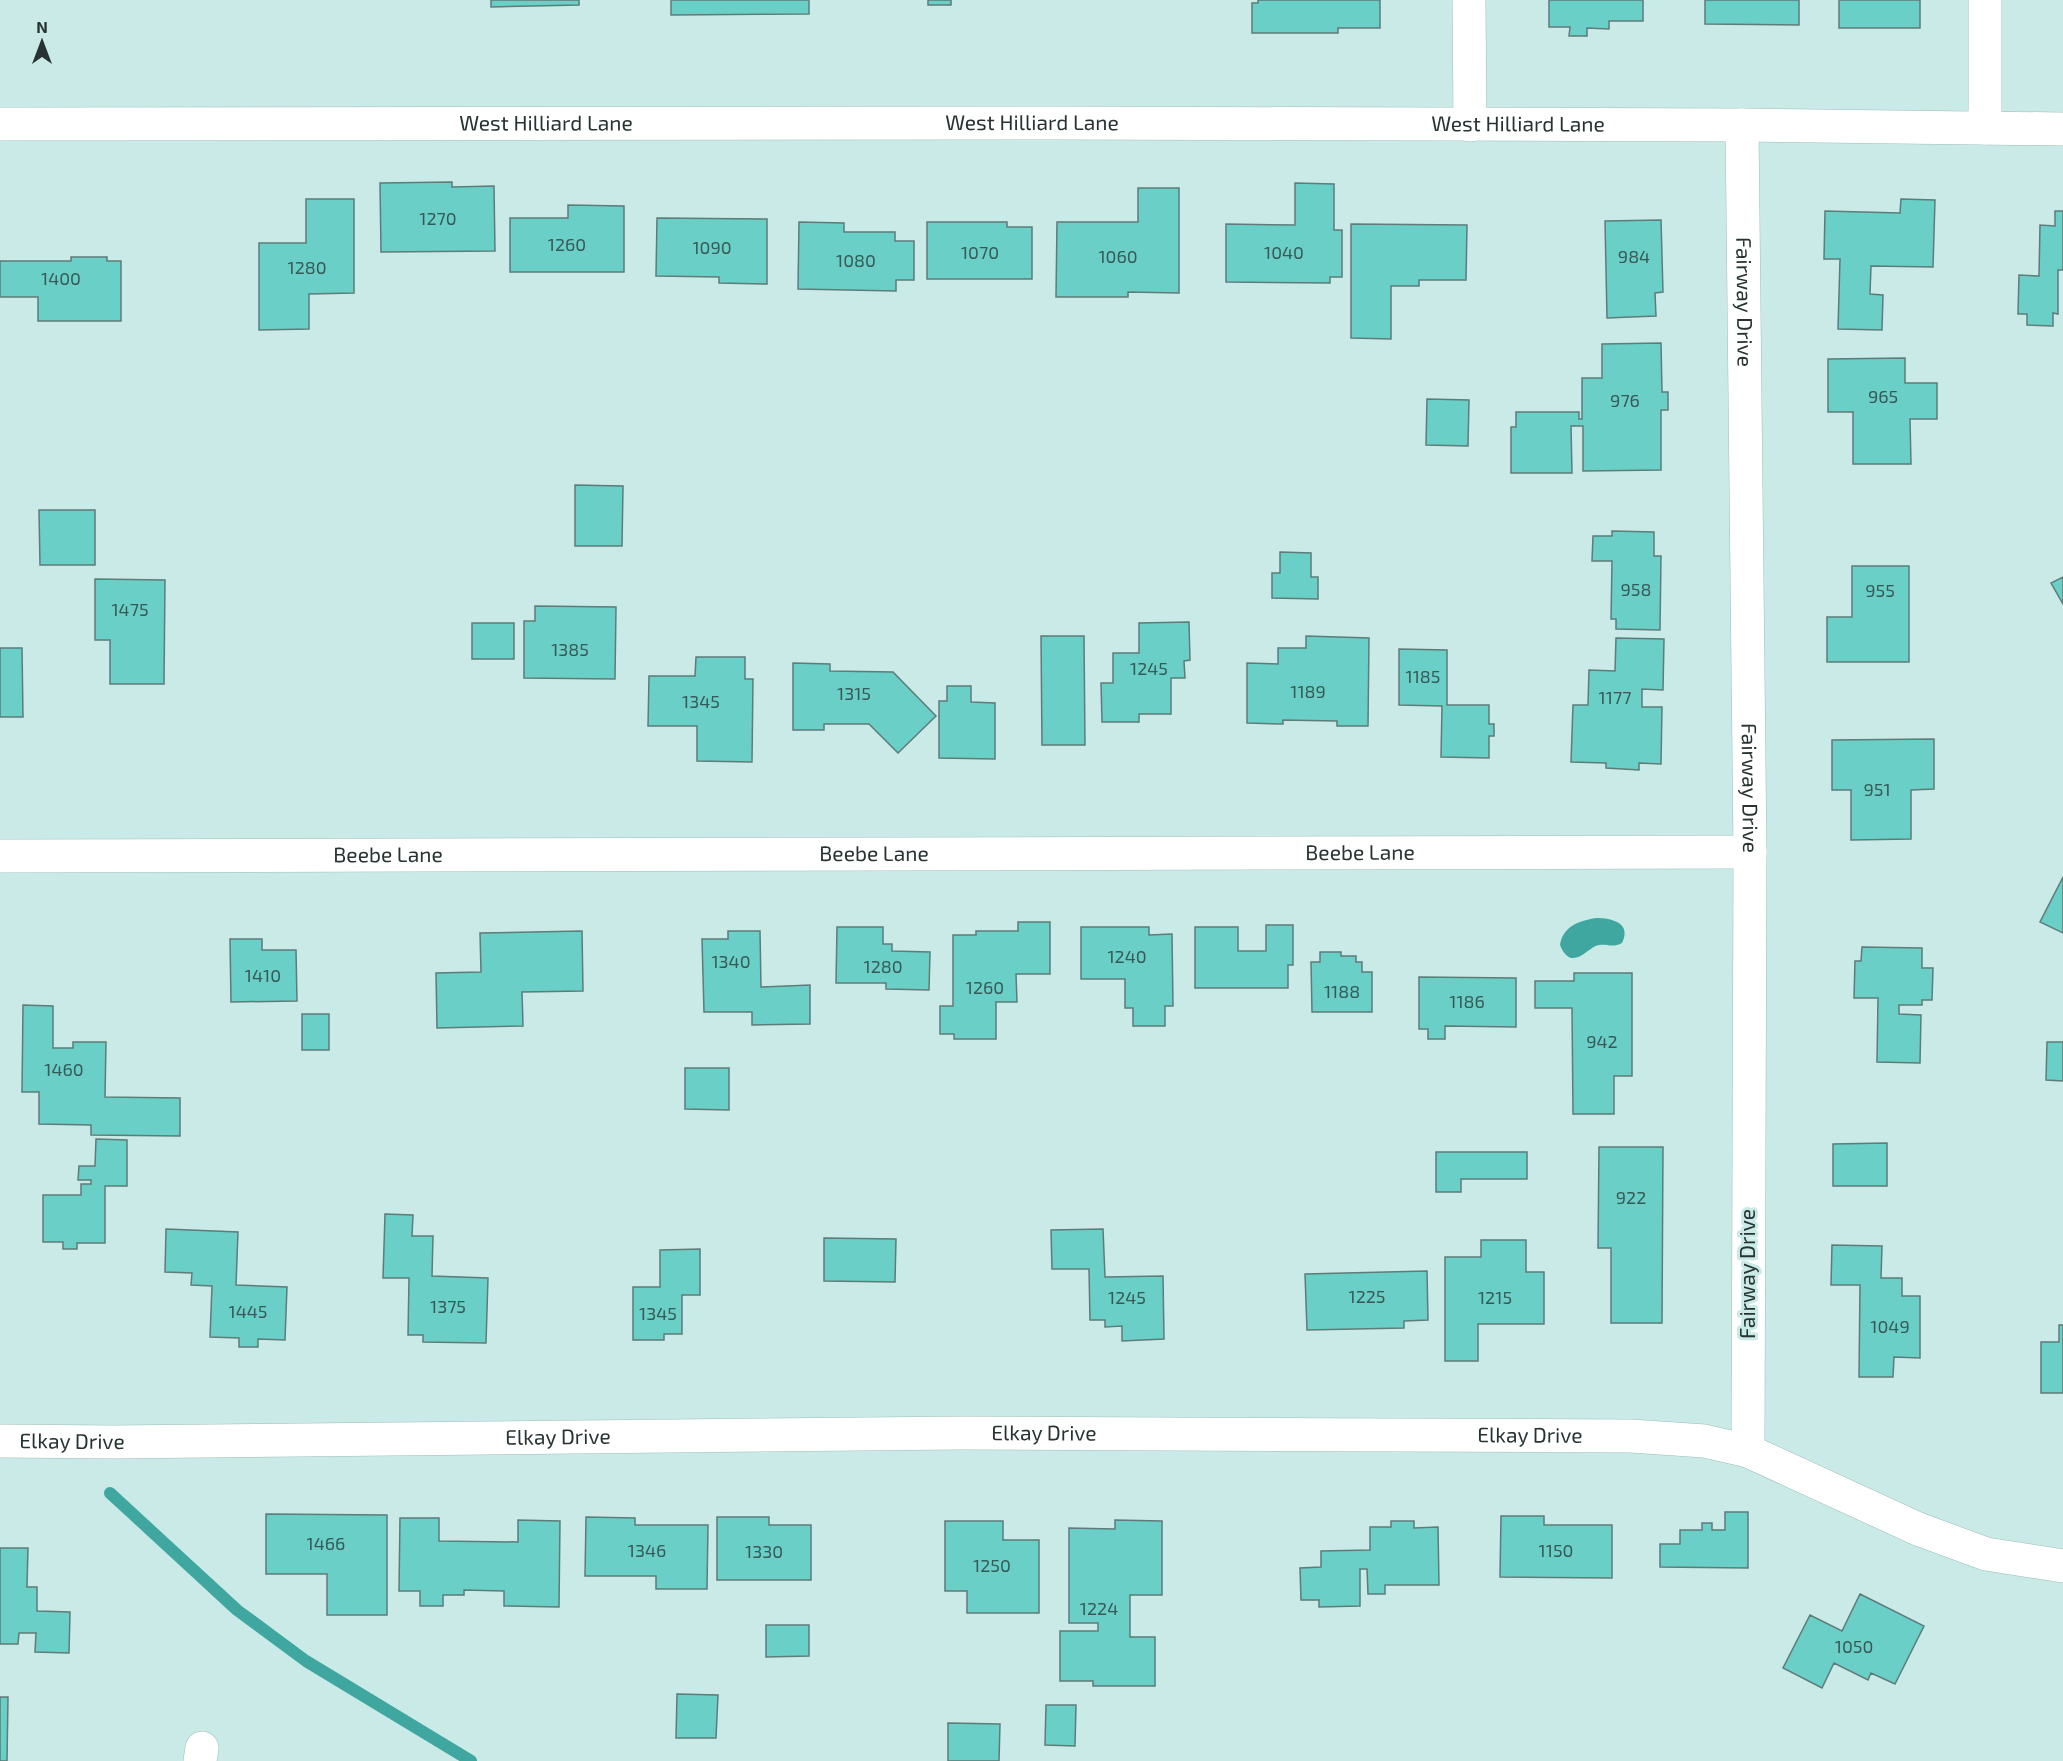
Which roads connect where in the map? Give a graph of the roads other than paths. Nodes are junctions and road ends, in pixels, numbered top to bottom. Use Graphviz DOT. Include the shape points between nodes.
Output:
graph roads {
  1 [pos="1469,0"];
  2 [pos="1985,0"];
  3 [pos="0,124"];
  4 [pos="1470,124"];
  5 [pos="1743,125"];
  6 [pos="1984,128"];
  7 [pos="2063,129"];
  8 [pos="1750,852"];
  9 [pos="0,856"];
  10 [pos="0,1441"];
  11 [pos="1748,1451"];
  12 [pos="2063,1566"];
  1 -- 4 [label="street"];
  2 -- 6 [label="street"];
  3 -- 4 [label="street, West Hilliard Lane"];
  4 -- 5 [label="street, West Hilliard Lane"];
  5 -- 6 [label="street, West Hilliard Lane"];
  5 -- 8 [label="street, Fairway Drive"];
  6 -- 7 [label="street, West Hilliard Lane"];
  8 -- 9 [label="street, Beebe Lane"];
  8 -- 11 [label="street, Fairway Drive"];
  10 -- 11 [label="street, Elkay Drive" via="962,1433 1619,1436 1704,1441"];
  11 -- 12 [label="street, Elkay Drive" via="1918,1529 1986,1554"];
}
